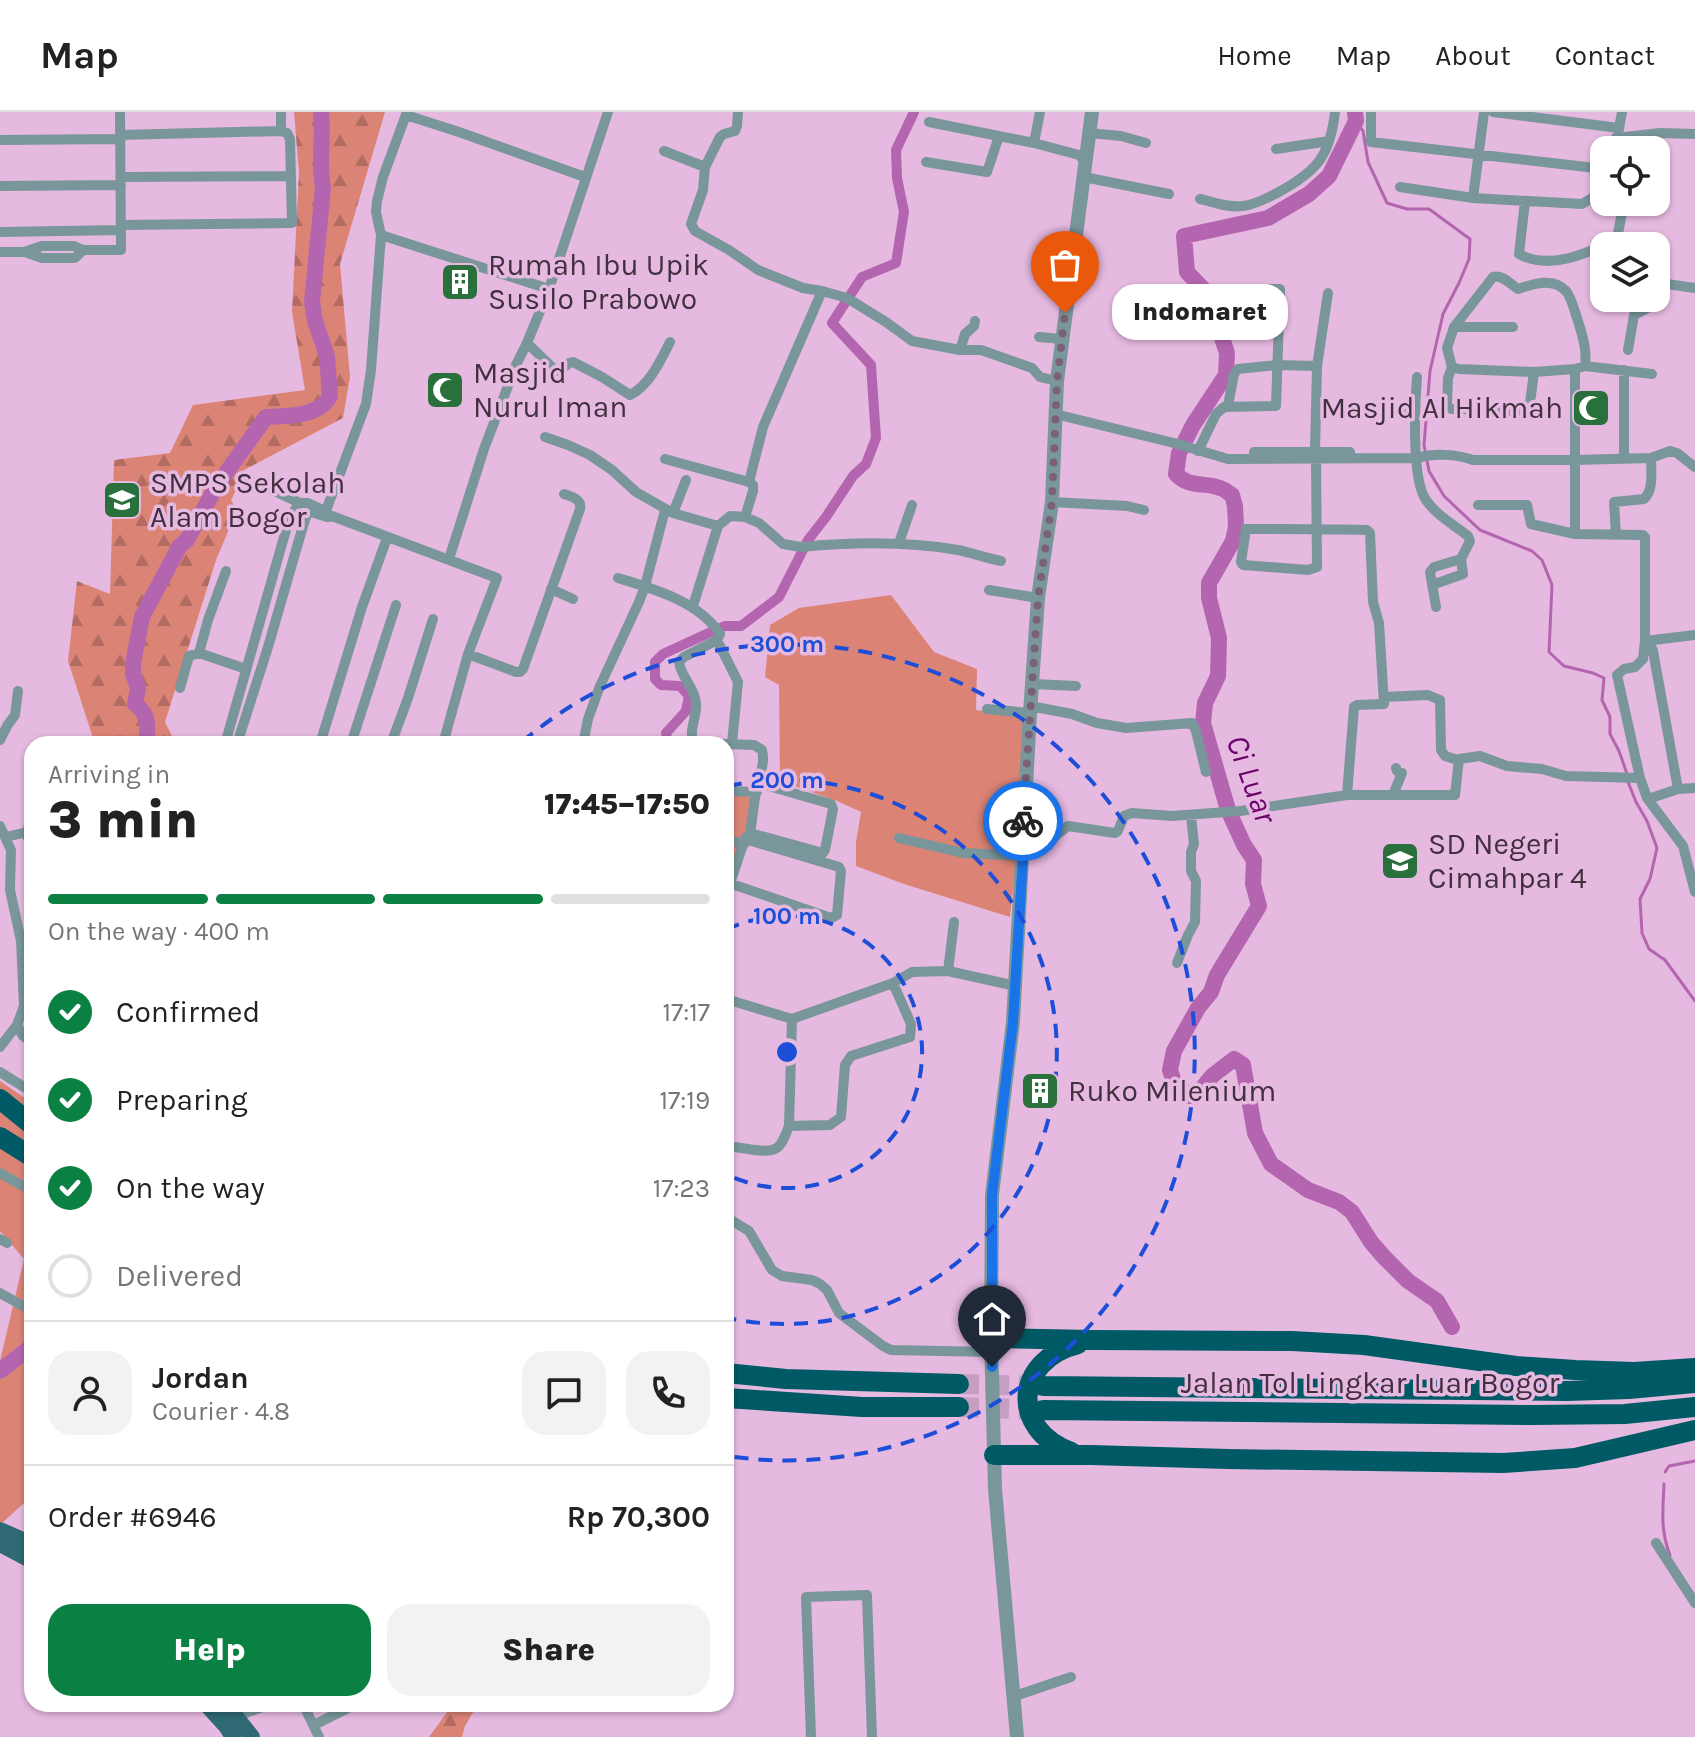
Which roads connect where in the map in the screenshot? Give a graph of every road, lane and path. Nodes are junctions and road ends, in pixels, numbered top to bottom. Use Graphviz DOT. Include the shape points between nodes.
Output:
graph roads {
  1 [pos="120,112"];
  2 [pos="281,112"];
  3 [pos="608,112"];
  4 [pos="738,112"];
  5 [pos="1040,112"];
  6 [pos="1092,112"];
  7 [pos="1335,112"];
  8 [pos="1371,112"];
  9 [pos="1484,112"];
  10 [pos="1493,112"];
  11 [pos="1622,112"];
  12 [pos="406,114"];
  13 [pos="929,122"];
  14 [pos="281,131"];
  15 [pos="1089,133"];
  16 [pos="1695,134"];
  17 [pos="999,136"];
  18 [pos="1603,136"];
  19 [pos="1618,136"];
  20 [pos="1638,136"];
  21 [pos="120,137"];
  22 [pos="0,140"];
  23 [pos="1329,141"];
  24 [pos="1034,143"];
  25 [pos="1146,143"];
  26 [pos="1276,149"];
  27 [pos="664,151"];
  28 [pos="1478,155"];
  29 [pos="926,162"];
  30 [pos="705,167"];
  31 [pos="1590,167"];
  32 [pos="1085,170"];
  33 [pos="291,176"];
  34 [pos="585,177"];
  35 [pos="121,181"];
  36 [pos="0,186"];
  37 [pos="1400,187"];
  38 [pos="1169,194"];
  39 [pos="1473,198"];
  40 [pos="1200,199"];
  41 [pos="1590,199"];
  42 [pos="1525,201"];
  43 [pos="1621,216"];
  44 [pos="121,228"];
  45 [pos="0,232"];
  46 [pos="381,235"];
  47 [pos="0,252"];
  48 [pos="1695,288"];
  49 [pos="549,289"];
  50 [pos="1241,289"];
  51 [pos="822,291"];
  52 [pos="1328,293"];
  53 [pos="975,321"];
  54 [pos="1247,322"];
  55 [pos="1278,324"];
  56 [pos="1454,327"];
  57 [pos="1513,327"];
  58 [pos="1039,337"];
  59 [pos="1062,339"];
  60 [pos="670,342"];
  61 [pos="527,343"];
  62 [pos="960,350"];
  63 [pos="1628,350"];
  64 [pos="1278,365"];
  65 [pos="1317,366"];
  66 [pos="1452,367"];
  67 [pos="1580,367"];
  68 [pos="1624,370"];
  69 [pos="1534,372"];
  70 [pos="1652,374"];
  71 [pos="1417,377"];
  72 [pos="1057,381"];
  73 [pos="1228,406"];
  74 [pos="1365,409"];
  75 [pos="1414,410"];
  76 [pos="1055,414"];
  77 [pos="545,437"];
  78 [pos="1194,450"];
  79 [pos="1315,455"];
  80 [pos="1418,456"];
  81 [pos="1575,458"];
  82 [pos="1624,458"];
  83 [pos="1651,458"];
  84 [pos="665,459"];
  85 [pos="1695,467"];
  86 [pos="686,480"];
  87 [pos="255,482"];
  88 [pos="749,482"];
  89 [pos="564,494"];
  90 [pos="1052,502"];
  91 [pos="300,503"];
  92 [pos="912,505"];
  93 [pos="1478,505"];
  94 [pos="1144,510"];
  95 [pos="669,512"];
  96 [pos="327,514"];
  97 [pos="745,517"];
  98 [pos="718,526"];
  99 [pos="1316,529"];
  100 [pos="1575,534"];
  101 [pos="1616,535"];
  102 [pos="387,538"];
  103 [pos="899,543"];
  104 [pos="449,559"];
  105 [pos="1461,559"];
  106 [pos="1001,561"];
  107 [pos="226,571"];
  108 [pos="618,578"];
  109 [pos="1432,585"];
  110 [pos="645,586"];
  111 [pos="551,589"];
  112 [pos="989,590"];
  113 [pos="1038,598"];
  114 [pos="573,599"];
  115 [pos="396,605"];
  116 [pos="693,606"];
  117 [pos="1436,607"];
  118 [pos="433,619"];
  119 [pos="1695,635"];
  120 [pos="718,637"];
  121 [pos="1647,641"];
  122 [pos="199,653"];
  123 [pos="468,654"];
  124 [pos="246,669"];
  125 [pos="1033,684"];
  126 [pos="1076,686"];
  127 [pos="180,688"];
  128 [pos="18,691"];
  129 [pos="1384,697"];
  130 [pos="987,709"];
  131 [pos="1030,710"];
  132 [pos="227,736"];
  133 [pos="239,736"];
  134 [pos="322,736"];
  135 [pos="354,736"];
  136 [pos="394,736"];
  137 [pos="445,736"];
  138 [pos="585,736"];
  139 [pos="691,736"];
  140 [pos="730,736"];
  141 [pos="0,740"];
  142 [pos="734,744"];
  143 [pos="1458,760"];
  144 [pos="1396,768"];
  145 [pos="1206,772"];
  146 [pos="1632,778"];
  147 [pos="758,787"];
  148 [pos="1695,788"];
  149 [pos="1678,789"];
  150 [pos="734,790"];
  151 [pos="1347,795"];
  152 [pos="1393,795"];
  153 [pos="1648,799"];
  154 [pos="1191,816"];
  155 [pos="0,826"];
  156 [pos="1022,836"];
  157 [pos="6,837"];
  158 [pos="24,837"];
  159 [pos="747,838"];
  160 [pos="899,838"];
  161 [pos="734,840"];
  162 [pos="1023,856"];
  163 [pos="734,872"];
  164 [pos="1693,874"];
  165 [pos="5,890"];
  166 [pos="1695,892"];
  167 [pos="734,893"];
  168 [pos="954,922"];
  169 [pos="1177,963"];
  170 [pos="948,971"];
  171 [pos="893,983"];
  172 [pos="1016,986"];
  173 [pos="734,1001"];
  174 [pos="792,1019"];
  175 [pos="17,1025"];
  176 [pos="24,1037"];
  177 [pos="0,1047"];
  178 [pos="0,1072"];
  179 [pos="24,1087"];
  180 [pos="0,1099"];
  181 [pos="0,1107"];
  182 [pos="24,1120"];
  183 [pos="24,1122"];
  184 [pos="789,1126"];
  185 [pos="0,1137"];
  186 [pos="734,1147"];
  187 [pos="24,1152"];
  188 [pos="0,1173"];
  189 [pos="24,1186"];
  190 [pos="734,1222"];
  191 [pos="0,1293"];
  192 [pos="24,1306"];
  193 [pos="1092,1340"];
  194 [pos="992,1345"];
  195 [pos="1695,1368"];
  196 [pos="734,1374"];
  197 [pos="1695,1383"];
  198 [pos="959,1384"];
  199 [pos="1043,1386"];
  200 [pos="734,1399"];
  201 [pos="959,1407"];
  202 [pos="1695,1407"];
  203 [pos="1043,1410"];
  204 [pos="1695,1430"];
  205 [pos="994,1455"];
  206 [pos="1091,1455"];
  207 [pos="0,1530"];
  208 [pos="24,1540"];
  209 [pos="1656,1543"];
  210 [pos="0,1544"];
  211 [pos="24,1557"];
  212 [pos="1695,1603"];
  213 [pos="1071,1677"];
  214 [pos="1012,1697"];
  215 [pos="213,1712"];
  216 [pos="240,1712"];
  217 [pos="307,1712"];
  218 [pos="340,1712"];
  219 [pos="314,1725"];
  220 [pos="233,1737"];
  221 [pos="252,1737"];
  222 [pos="319,1737"];
  223 [pos="811,1737"];
  224 [pos="872,1737"];
  225 [pos="1017,1737"];
  1 -- 21 [label="street"];
  2 -- 14 [label="street"];
  3 -- 34 [label="street"];
  4 -- 30 [label="street" via="735,131 720,137"];
  5 -- 24 [label="street"];
  6 -- 15 [label="street"];
  7 -- 23 [label="street"];
  8 -- 28 [label="street" via="1371,142"];
  9 -- 28 [label="street"];
  10 -- 18 [label="street"];
  11 -- 19 [label="street"];
  12 -- 34 [label="street"];
  12 -- 46 [label="street" via="377,201"];
  13 -- 17 [label="street"];
  14 -- 21 [label="street"];
  14 -- 33 [label="street" via="290,139"];
  15 -- 25 [label="street"];
  15 -- 32 [label="street"];
  16 -- 20 [label="street"];
  17 -- 24 [label="street"];
  17 -- 29 [label="street" via="988,172"];
  21 -- 22 [label="street"];
  21 -- 35 [label="street"];
  23 -- 26 [label="street"];
  23 -- 40 [label="street" via="1316,167 1268,198 1244,207"];
  24 -- 32 [label="street" via="1079,155"];
  27 -- 30 [label="street"];
  28 -- 31 [label="street"];
  28 -- 39 [label="street"];
  30 -- 51 [label="street" via="691,224 695,231 758,270"];
  32 -- 38 [label="street"];
  32 -- 59 [label="street"];
  33 -- 35 [label="street"];
  33 -- 44 [label="street" via="292,223"];
  34 -- 49 [label="street"];
  35 -- 36 [label="street"];
  35 -- 44 [label="street"];
  37 -- 39 [label="street"];
  39 -- 42 [label="street"];
  41 -- 42 [label="street" via="1582,204"];
  42 -- 43 [label="street" via="1519,254 1532,259 1584,255 1617,239"];
  44 -- 45 [label="street"];
  44 -- 47 [label="street" via="121,250 83,250 75,258"];
  46 -- 49 [label="street"];
  46 -- 96 [label="street" via="366,404"];
  48 -- 63 [label="street" via="1667,284 1655,304 1634,315"];
  49 -- 61 [label="street"];
  50 -- 55 [label="street" via="1280,289"];
  51 -- 62 [label="street" via="847,298 912,341"];
  51 -- 88 [label="street" via="763,427"];
  52 -- 65 [label="street"];
  53 -- 62 [label="street"];
  54 -- 55 [label="street"];
  55 -- 64 [label="street"];
  56 -- 57 [label="street"];
  56 -- 66 [label="street" via="1447,348"];
  56 -- 67 [label="street" via="1493,277 1518,289 1539,281 1559,287 1568,293 1584,338 1587,354"];
  58 -- 59 [label="street"];
  59 -- 72 [label="street"];
  60 -- 61 [label="street" via="632,395 573,362 556,371"];
  61 -- 104 [label="street" via="484,449"];
  62 -- 72 [label="street" via="981,350"];
  64 -- 65 [label="street"];
  64 -- 73 [label="street" via="1238,369"];
  64 -- 73 [label="street" via="1276,406"];
  65 -- 79 [label="street"];
  66 -- 69 [label="street"];
  66 -- 69 [label="street" via="1447,405 1451,409 1526,409"];
  67 -- 68 [label="street"];
  67 -- 69 [label="street"];
  67 -- 81 [label="street"];
  68 -- 70 [label="street"];
  68 -- 82 [label="street"];
  71 -- 75 [label="street"];
  72 -- 76 [label="street"];
  73 -- 78 [label="street" via="1216,414"];
  74 -- 75 [label="street"];
  75 -- 80 [label="street"];
  76 -- 78 [label="street"];
  76 -- 90 [label="street"];
  77 -- 95 [label="street" via="590,455"];
  78 -- 79 [label="street" via="1228,459"];
  79 -- 80 [label="street"];
  79 -- 99 [label="street"];
  80 -- 81 [label="street"];
  80 -- 105 [label="street" via="1426,500 1468,536"];
  81 -- 82 [label="street"];
  81 -- 100 [label="street"];
  82 -- 83 [label="street"];
  83 -- 85 [label="street" via="1672,452"];
  83 -- 101 [label="street" via="1651,487 1645,499 1614,502"];
  84 -- 88 [label="street"];
  86 -- 95 [label="street"];
  87 -- 91 [label="street"];
  88 -- 97 [label="street" via="753,491"];
  89 -- 111 [label="street" via="581,505"];
  90 -- 94 [label="street"];
  90 -- 113 [label="street"];
  91 -- 96 [label="street"];
  91 -- 124 [label="street" via="290,516"];
  92 -- 103 [label="street"];
  93 -- 100 [label="street" via="1527,505 1531,524"];
  95 -- 98 [label="street"];
  95 -- 110 [label="street"];
  96 -- 102 [label="street"];
  96 -- 133 [label="street" via="307,514"];
  97 -- 98 [label="street" via="730,516"];
  97 -- 103 [label="street" via="783,544"];
  98 -- 116 [label="street"];
  99 -- 99 [label="street" via="1317,567 1241,563 1246,529"];
  99 -- 129 [label="street" via="1370,533"];
  100 -- 101 [label="street"];
  101 -- 121 [label="street" via="1645,537"];
  102 -- 104 [label="street"];
  102 -- 134 [label="street"];
  103 -- 106 [label="street"];
  104 -- 123 [label="street" via="497,578"];
  105 -- 109 [label="street" via="1434,567"];
  105 -- 109 [label="street" via="1463,574"];
  107 -- 122 [label="street"];
  108 -- 110 [label="street"];
  109 -- 117 [label="street"];
  110 -- 116 [label="street"];
  110 -- 138 [label="street" via="600,686"];
  111 -- 114 [label="street"];
  111 -- 123 [label="street" via="522,671"];
  112 -- 113 [label="street"];
  113 -- 125 [label="street"];
  115 -- 135 [label="street"];
  116 -- 120 [label="street" via="712,622"];
  118 -- 136 [label="street"];
  119 -- 121 [label="street"];
  120 -- 139 [label="street" via="679,662 696,698"];
  120 -- 140 [label="street" via="738,682"];
  121 -- 146 [label="street" via="1640,663 1617,675"];
  121 -- 149 [label="street"];
  122 -- 124 [label="street"];
  122 -- 127 [label="street" via="189,656"];
  123 -- 137 [label="street"];
  124 -- 132 [label="street"];
  125 -- 126 [label="street"];
  125 -- 131 [label="street"];
  128 -- 141 [label="street" via="15,715"];
  129 -- 143 [label="street" via="1428,695 1440,700 1441,750"];
  129 -- 151 [label="street" via="1384,704 1354,707"];
  130 -- 131 [label="street"];
  131 -- 145 [label="street" via="1126,728 1192,723"];
  131 -- 156 [label="street"];
  142 -- 147 [label="street" via="762,750"];
  143 -- 146 [label="street" via="1480,756 1566,776"];
  143 -- 152 [label="street" via="1455,795"];
  144 -- 152 [label="street" via="1402,773"];
  146 -- 153 [label="street"];
  147 -- 150 [label="street"];
  147 -- 159 [label="street"];
  147 -- 159 [label="street" via="831,804 825,850"];
  148 -- 149 [label="street"];
  149 -- 153 [label="street"];
  151 -- 152 [label="street"];
  151 -- 154 [label="street"];
  153 -- 164 [label="street" via="1683,846"];
  154 -- 156 [label="street" via="1127,814 1115,833 1068,826 1055,836"];
  154 -- 169 [label="street" via="1195,922"];
  155 -- 157 [label="street"];
  156 -- 162 [label="street"];
  157 -- 158 [label="street"];
  157 -- 165 [label="street" via="11,850"];
  159 -- 161 [label="street"];
  159 -- 163 [label="street"];
  159 -- 167 [label="street" via="839,867 837,915 831,918"];
  160 -- 162 [label="street" via="963,853"];
  162 -- 172 [label="street"];
  164 -- 166 [label="street"];
  165 -- 175 [label="street" via="21,941 24,1006"];
  168 -- 170 [label="street"];
  170 -- 171 [label="street" via="912,972"];
  170 -- 172 [label="street"];
  171 -- 174 [label="street"];
  171 -- 184 [label="street" via="911,1024 910,1037 851,1056 845,1065 841,1117 830,1125"];
  172 -- 194 [label="street" via="992,1195"];
  173 -- 174 [label="street"];
  174 -- 184 [label="street"];
  175 -- 176 [label="street"];
  175 -- 177 [label="street"];
  178 -- 179 [label="street"];
  180 -- 182 [label="highway"];
  181 -- 183 [label="highway"];
  184 -- 186 [label="street" via="772,1151"];
  185 -- 187 [label="highway"];
  188 -- 189 [label="street"];
  190 -- 194 [label="street" via="749,1231 772,1270 820,1284 839,1313 891,1350"];
  191 -- 192 [label="street"];
  193 -- 194 [label="highway"];
  193 -- 195 [label="highway" via="1292,1341 1575,1370"];
  193 -- 206 [label="highway" via="1050,1355 1038,1367 1027,1395 1034,1425 1044,1438 1072,1453"];
  194 -- 205 [label="street"];
  196 -- 198 [label="highway"];
  197 -- 199 [label="highway, Jalan Tol Lingkar Luar Bogor" via="1567,1391"];
  200 -- 201 [label="highway"];
  202 -- 203 [label="highway, Jalan Tol Lingkar Luar Bogor" via="1535,1415"];
  204 -- 206 [label="highway" via="1575,1458 1503,1463"];
  205 -- 206 [label="highway"];
  205 -- 214 [label="street"];
  207 -- 208 [label="main road"];
  209 -- 212 [label="street"];
  210 -- 211 [label="main road"];
  213 -- 214 [label="street"];
  214 -- 225 [label="street"];
  215 -- 220 [label="main road"];
  216 -- 221 [label="main road"];
  217 -- 219 [label="street"];
  218 -- 219 [label="street"];
  219 -- 222 [label="street"];
  223 -- 224 [label="street" via="806,1597 867,1595"];
}
